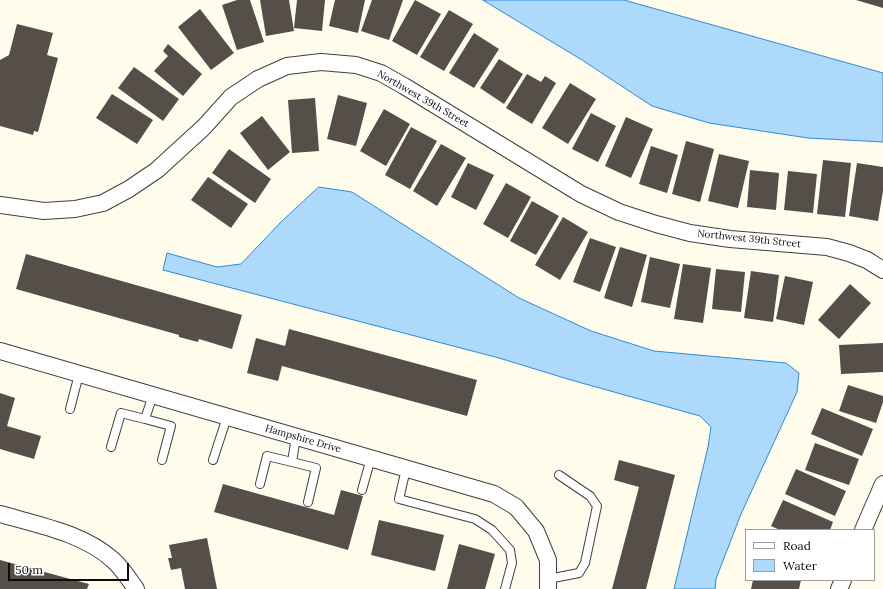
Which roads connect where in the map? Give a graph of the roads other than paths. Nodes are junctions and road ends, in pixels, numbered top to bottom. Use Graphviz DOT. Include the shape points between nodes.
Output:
graph roads {
  1 [pos="0,205"];
  2 [pos="883,270"];
  3 [pos="0,351"];
  4 [pos="79,374"];
  5 [pos="153,395"];
  6 [pos="70,409"];
  7 [pos="227,417"];
  8 [pos="145,419"];
  9 [pos="296,437"];
  10 [pos="111,448"];
  11 [pos="371,458"];
  12 [pos="162,460"];
  13 [pos="213,460"];
  14 [pos="292,462"];
  15 [pos="406,469"];
  16 [pos="559,475"];
  17 [pos="260,484"];
  18 [pos="883,484"];
  19 [pos="362,490"];
  20 [pos="308,502"];
  21 [pos="0,514"];
  22 [pos="863,529"];
  23 [pos="548,584"];
  24 [pos="136,589"];
  25 [pos="505,589"];
  1 -- 2 [label="street, Northwest 39th Street" via="44,211 75,209 103,203 157,170 204,127 231,96 258,79 287,66 321,62 356,64 381,73 581,194 619,212 690,233 827,247 868,260"];
  3 -- 4 [label="street, Hampshire Drive"];
  4 -- 5 [label="street, Hampshire Drive"];
  4 -- 6 [label="lane"];
  5 -- 7 [label="street, Hampshire Drive"];
  5 -- 8 [label="lane"];
  7 -- 9 [label="street, Hampshire Drive"];
  7 -- 13 [label="lane"];
  8 -- 10 [label="lane" via="121,413"];
  8 -- 12 [label="lane" via="171,426"];
  9 -- 11 [label="street, Hampshire Drive"];
  9 -- 14 [label="lane"];
  11 -- 15 [label="street, Hampshire Drive"];
  11 -- 19 [label="lane"];
  14 -- 17 [label="lane" via="267,456"];
  14 -- 20 [label="lane" via="316,468"];
  15 -- 23 [label="street, Hampshire Drive" via="494,494 516,507 536,531 548,560"];
  15 -- 25 [label="lane" via="398,499 475,519 492,530 510,550 512,563"];
  16 -- 23 [label="lane" via="590,496 597,506 585,563 579,573"];
  18 -- 22 [label="street"];
  21 -- 24 [label="street" via="67,534 97,548 114,560"];
}
